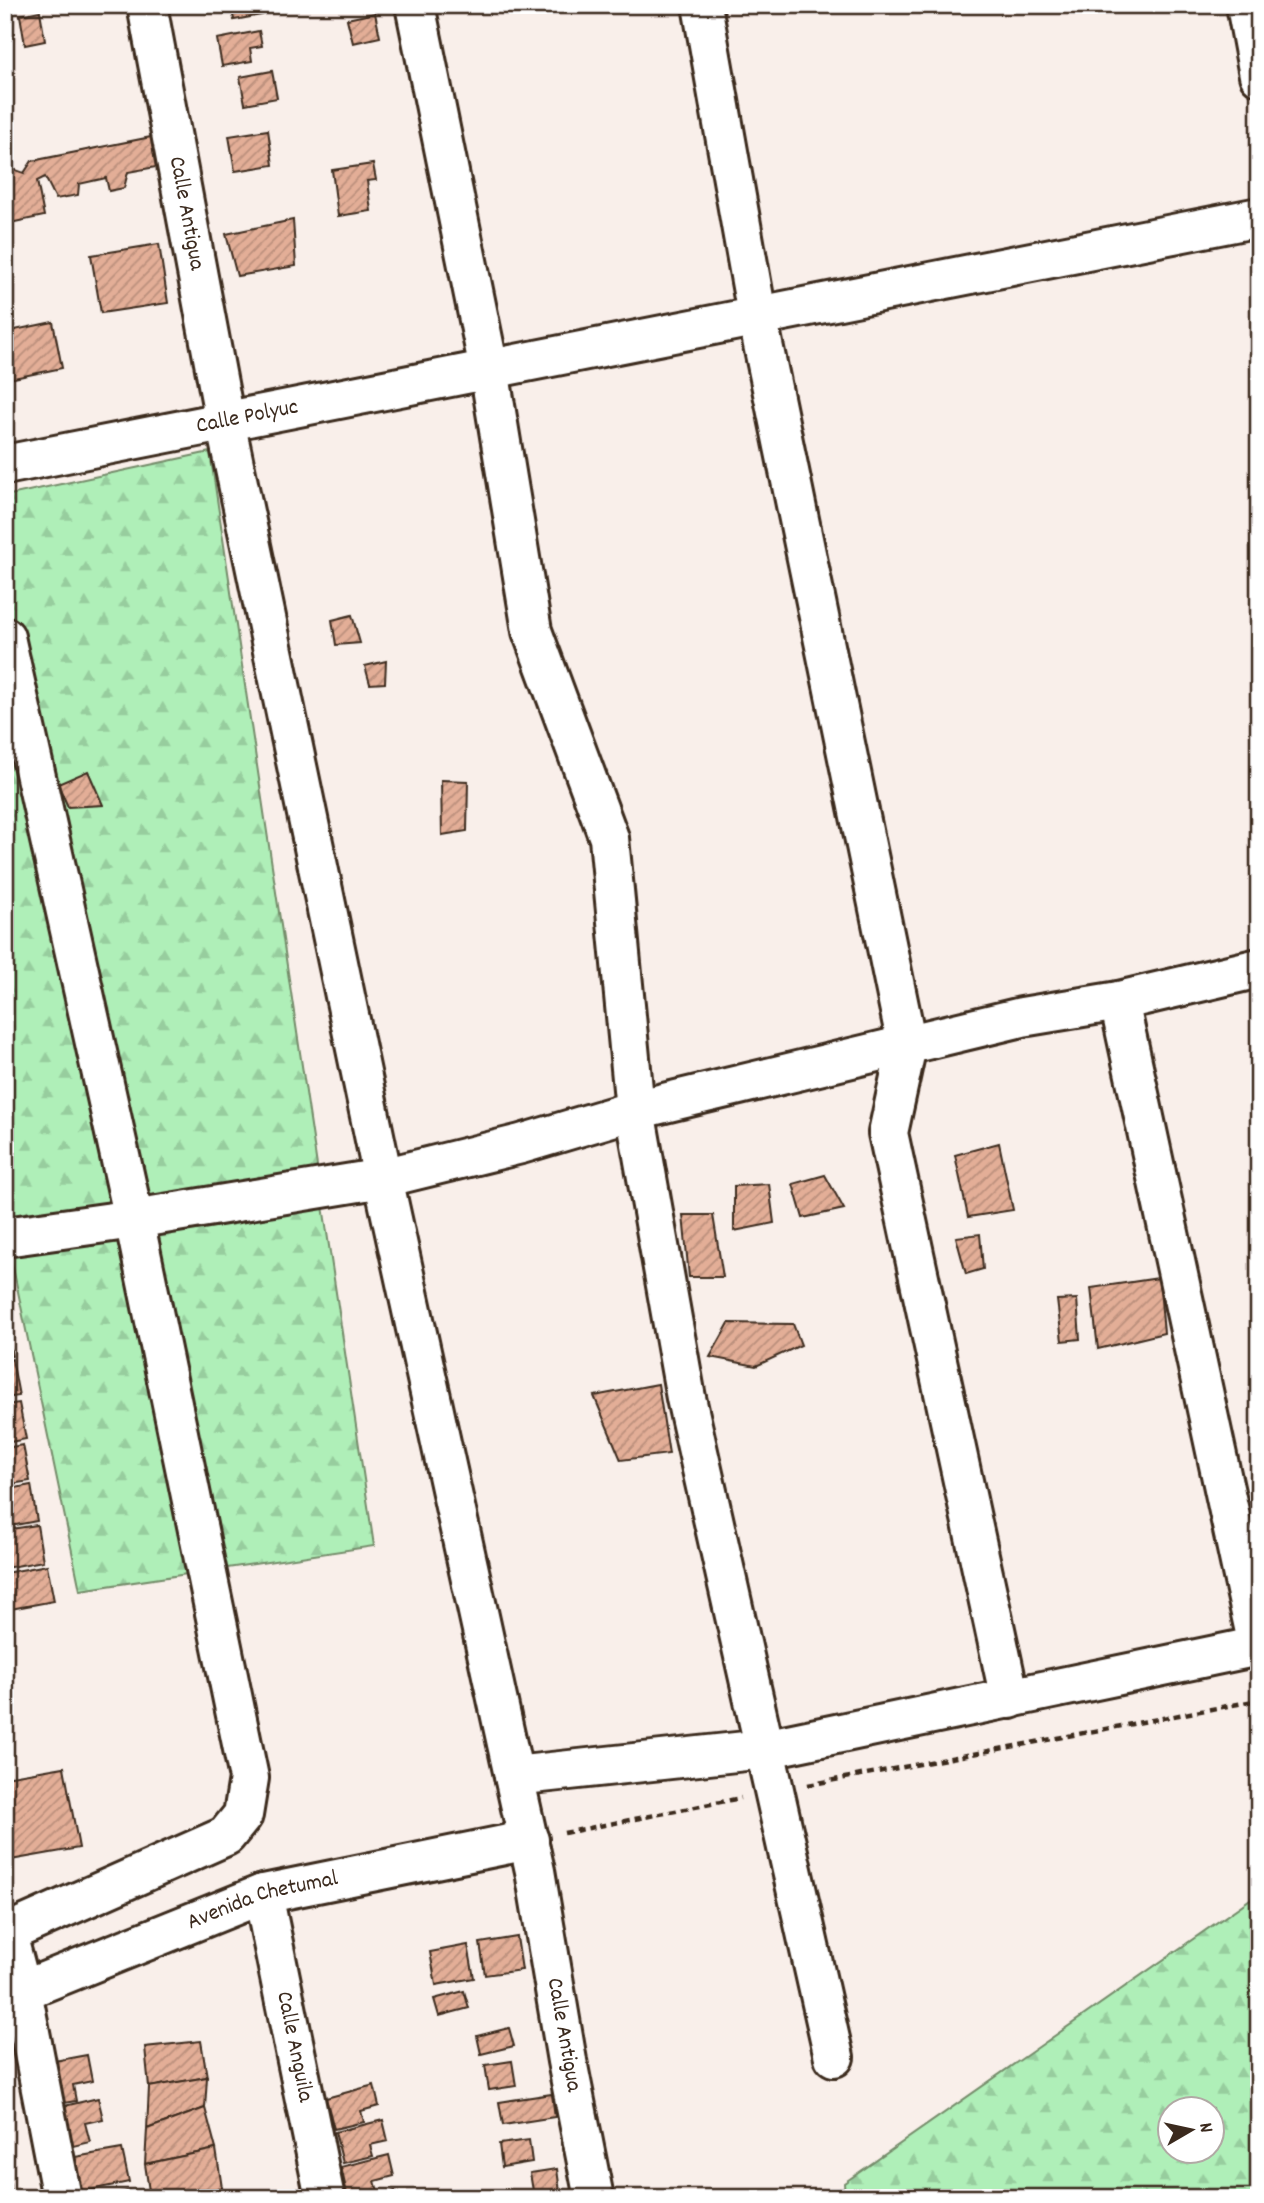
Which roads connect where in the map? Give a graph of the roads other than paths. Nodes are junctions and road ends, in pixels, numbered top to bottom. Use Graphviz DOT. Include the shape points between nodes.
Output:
graph roads {
  1 [pos="147,5"];
  2 [pos="415,5"];
  3 [pos="702,5"];
  4 [pos="1246,5"];
  5 [pos="1259,75"];
  6 [pos="1259,217"];
  7 [pos="757,315"];
  8 [pos="489,369"];
  9 [pos="225,421"];
  10 [pos="5,465"];
  11 [pos="5,637"];
  12 [pos="1259,968"];
  13 [pos="1119,1001"];
  14 [pos="906,1045"];
  15 [pos="635,1110"];
  16 [pos="383,1178"];
  17 [pos="134,1219"];
  18 [pos="5,1237"];
  19 [pos="1259,1646"];
  20 [pos="1010,1699"];
  21 [pos="764,1749"];
  22 [pos="513,1776"];
  23 [pos="532,1856"];
  24 [pos="263,1894"];
  25 [pos="6,1932"];
  26 [pos="14,1992"];
  27 [pos="834,2057"];
  28 [pos="62,2198"];
  29 [pos="325,2198"];
  30 [pos="594,2198"];
  1 -- 9 [label="street, Calle Antigua"];
  2 -- 8 [label="street"];
  3 -- 7 [label="street"];
  4 -- 5 [label="street"];
  6 -- 7 [label="street, Calle Polyuc"];
  7 -- 8 [label="street, Calle Polyuc"];
  7 -- 14 [label="street"];
  8 -- 9 [label="street, Calle Polyuc"];
  8 -- 15 [label="street" via="532,631 609,838"];
  9 -- 10 [label="street, Calle Polyuc"];
  9 -- 16 [label="street, Calle Antigua"];
  11 -- 17 [label="street"];
  12 -- 13 [label="street"];
  13 -- 14 [label="street" via="1022,1017"];
  13 -- 19 [label="street"];
  14 -- 15 [label="street"];
  14 -- 20 [label="street" via="888,1133"];
  15 -- 16 [label="street"];
  15 -- 21 [label="street" via="686,1398"];
  16 -- 17 [label="street"];
  16 -- 22 [label="street, Calle Antigua"];
  17 -- 18 [label="street"];
  17 -- 25 [label="street" via="249,1778 243,1815 226,1836"];
  19 -- 20 [label="street"];
  20 -- 21 [label="street"];
  21 -- 22 [label="street"];
  21 -- 27 [label="street"];
  22 -- 23 [label="street, Calle Antigua"];
  23 -- 24 [label="street, Avenida Chetumal"];
  23 -- 30 [label="street, Calle Antigua"];
  24 -- 26 [label="street, Avenida Chetumal"];
  24 -- 29 [label="street, Calle Anguila"];
  25 -- 26 [label="street"];
  26 -- 28 [label="street"];
}
